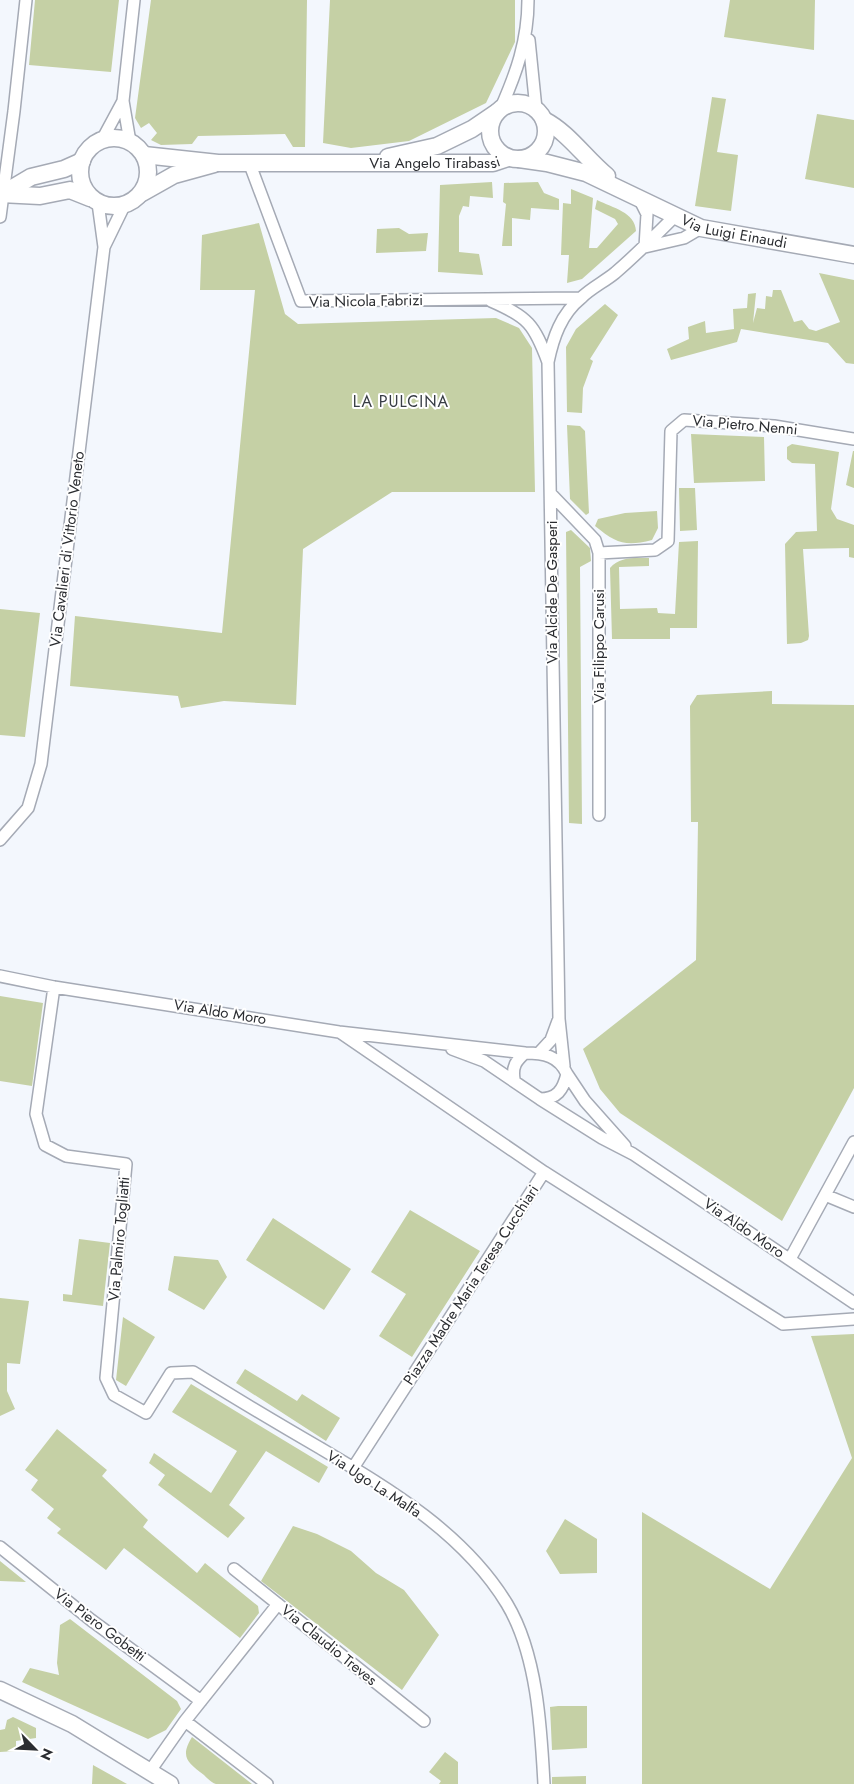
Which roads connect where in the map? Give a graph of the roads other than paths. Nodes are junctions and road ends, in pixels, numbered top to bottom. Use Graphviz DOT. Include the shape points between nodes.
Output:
graph roads {
  1 [pos="26,0"];
  2 [pos="134,0"];
  3 [pos="528,0"];
  4 [pos="527,16"];
  5 [pos="123,101"];
  6 [pos="499,111"];
  7 [pos="540,114"];
  8 [pos="102,140"];
  9 [pos="130,142"];
  10 [pos="144,155"];
  11 [pos="514,158"];
  12 [pos="82,161"];
  13 [pos="249,162"];
  14 [pos="362,162"];
  15 [pos="218,163"];
  16 [pos="620,187"];
  17 [pos="142,193"];
  18 [pos="1,194"];
  19 [pos="639,198"];
  20 [pos="94,200"];
  21 [pos="124,206"];
  22 [pos="0,217"];
  23 [pos="674,217"];
  24 [pos="700,228"];
  25 [pos="104,247"];
  26 [pos="645,247"];
  27 [pos="854,255"];
  28 [pos="580,298"];
  29 [pos="487,299"];
  30 [pos="548,362"];
  31 [pos="854,439"];
  32 [pos="551,494"];
  33 [pos="599,553"];
  34 [pos="599,815"];
  35 [pos="0,840"];
  36 [pos="0,976"];
  37 [pos="54,987"];
  38 [pos="559,1019"];
  39 [pos="339,1032"];
  40 [pos="440,1044"];
  41 [pos="525,1053"];
  42 [pos="540,1053"];
  43 [pos="566,1070"];
  44 [pos="514,1079"];
  45 [pos="540,1099"];
  46 [pos="854,1142"];
  47 [pos="633,1154"];
  48 [pos="544,1172"];
  49 [pos="825,1195"];
  50 [pos="854,1207"];
  51 [pos="790,1259"];
  52 [pos="854,1303"];
  53 [pos="854,1319"];
  54 [pos="106,1378"];
  55 [pos="353,1468"];
  56 [pos="0,1546"];
  57 [pos="234,1569"];
  58 [pos="278,1604"];
  59 [pos="0,1690"];
  60 [pos="201,1701"];
  61 [pos="185,1721"];
  62 [pos="424,1721"];
  63 [pos="150,1771"];
  64 [pos="170,1784"];
  65 [pos="267,1784"];
  66 [pos="544,1784"];
  1 -- 18 [label="street" via="11,140"];
  2 -- 5 [label="street"];
  3 -- 4 [label="street"];
  4 -- 6 [label="street" via="524,49 516,76"];
  4 -- 7 [label="street"];
  5 -- 8 [label="street"];
  5 -- 9 [label="street"];
  6 -- 7 [label="street" via="516,103"];
  6 -- 11 [label="street" via="490,126 492,142 501,154"];
  6 -- 14 [label="street, Via Angelo Tirabassi" via="437,146"];
  7 -- 11 [label="street" via="546,131 544,143 531,156"];
  7 -- 16 [label="street, Via Luigi Einaudi"];
  8 -- 9 [label="street" via="111,138"];
  8 -- 12 [label="street" via="86,152"];
  9 -- 10 [label="street"];
  10 -- 15 [label="street"];
  10 -- 17 [label="street" via="149,174"];
  11 -- 14 [label="street, Via Angelo Tirabassi" via="492,163"];
  11 -- 16 [label="street, Via Luigi Einaudi" via="586,173"];
  12 -- 18 [label="street" via="31,177"];
  12 -- 20 [label="street" via="81,180"];
  13 -- 14 [label="street, Via Angelo Tirabassi"];
  13 -- 15 [label="street, Via Angelo Tirabassi"];
  13 -- 29 [label="street, Via Nicola Fabrizi" via="301,302"];
  15 -- 17 [label="street" via="174,175"];
  16 -- 19 [label="street, Via Luigi Einaudi"];
  17 -- 21 [label="street"];
  18 -- 20 [label="street" via="40,196 70,190"];
  18 -- 22 [label="street"];
  19 -- 23 [label="street, Via Luigi Einaudi"];
  19 -- 26 [label="street" via="647,214"];
  20 -- 21 [label="street" via="115,207"];
  20 -- 25 [label="street, Via Cavalieri di Vittorio Veneto"];
  21 -- 25 [label="street, Via Cavalieri di Vittorio Veneto"];
  23 -- 24 [label="street, Via Luigi Einaudi"];
  23 -- 26 [label="street, Via Alcide De Gasperi"];
  24 -- 26 [label="street" via="684,238"];
  24 -- 27 [label="street, Via Luigi Einaudi"];
  25 -- 35 [label="street, Via Cavalieri di Vittorio Veneto" via="41,764 28,808"];
  26 -- 28 [label="street, Via Alcide De Gasperi"];
  28 -- 29 [label="street, Via Nicola Fabrizi"];
  28 -- 30 [label="street, Via Alcide De Gasperi" via="553,339"];
  29 -- 30 [label="street" via="518,312 533,328"];
  30 -- 32 [label="street, Via Alcide De Gasperi"];
  31 -- 33 [label="street, Via Pietro Nenni" via="784,427 684,420 671,431 668,540 655,550"];
  32 -- 33 [label="street, Via Filippo Carusi" via="595,540"];
  32 -- 38 [label="street, Via Alcide De Gasperi"];
  33 -- 34 [label="street, Via Filippo Carusi"];
  36 -- 37 [label="street, Via Aldo Moro"];
  37 -- 39 [label="street, Via Aldo Moro"];
  37 -- 54 [label="street, Via Palmiro Togliatti" via="36,1114 45,1145 66,1156 126,1164"];
  38 -- 42 [label="street, Via Alcide De Gasperi" via="551,1040"];
  38 -- 43 [label="street, Via Alcide De Gasperi"];
  39 -- 40 [label="street, Via Aldo Moro"];
  39 -- 48 [label="street"];
  40 -- 41 [label="street, Via Aldo Moro"];
  40 -- 44 [label="street, Via Aldo Moro" via="484,1061"];
  41 -- 42 [label="street"];
  41 -- 44 [label="street" via="512,1068"];
  42 -- 43 [label="street" via="557,1060"];
  43 -- 45 [label="street" via="565,1084 558,1094 550,1099"];
  43 -- 47 [label="street, Via Aldo Moro" via="606,1127"];
  44 -- 45 [label="street"];
  45 -- 47 [label="street, Via Aldo Moro"];
  46 -- 49 [label="street"];
  47 -- 51 [label="street, Via Aldo Moro"];
  48 -- 53 [label="street, Piazza Madre Maria Teresa Cucchiari" via="782,1324"];
  48 -- 55 [label="street, Piazza Madre Maria Teresa Cucchiari"];
  49 -- 50 [label="street"];
  49 -- 51 [label="street"];
  51 -- 52 [label="street, Via Aldo Moro"];
  54 -- 55 [label="street, Via Ugo La Malfa" via="114,1395 146,1413 171,1373 193,1372"];
  55 -- 66 [label="street, Via Ugo La Malfa" via="410,1503 479,1564 508,1605 526,1650 541,1724"];
  56 -- 60 [label="street, Via Piero Gobetti" via="91,1620"];
  57 -- 58 [label="street, Via Claudio Treves"];
  58 -- 60 [label="street"];
  58 -- 62 [label="street, Via Claudio Treves"];
  59 -- 63 [label="street" via="72,1724"];
  60 -- 61 [label="street"];
  61 -- 63 [label="street"];
  61 -- 65 [label="street"];
  63 -- 64 [label="street"];
}
